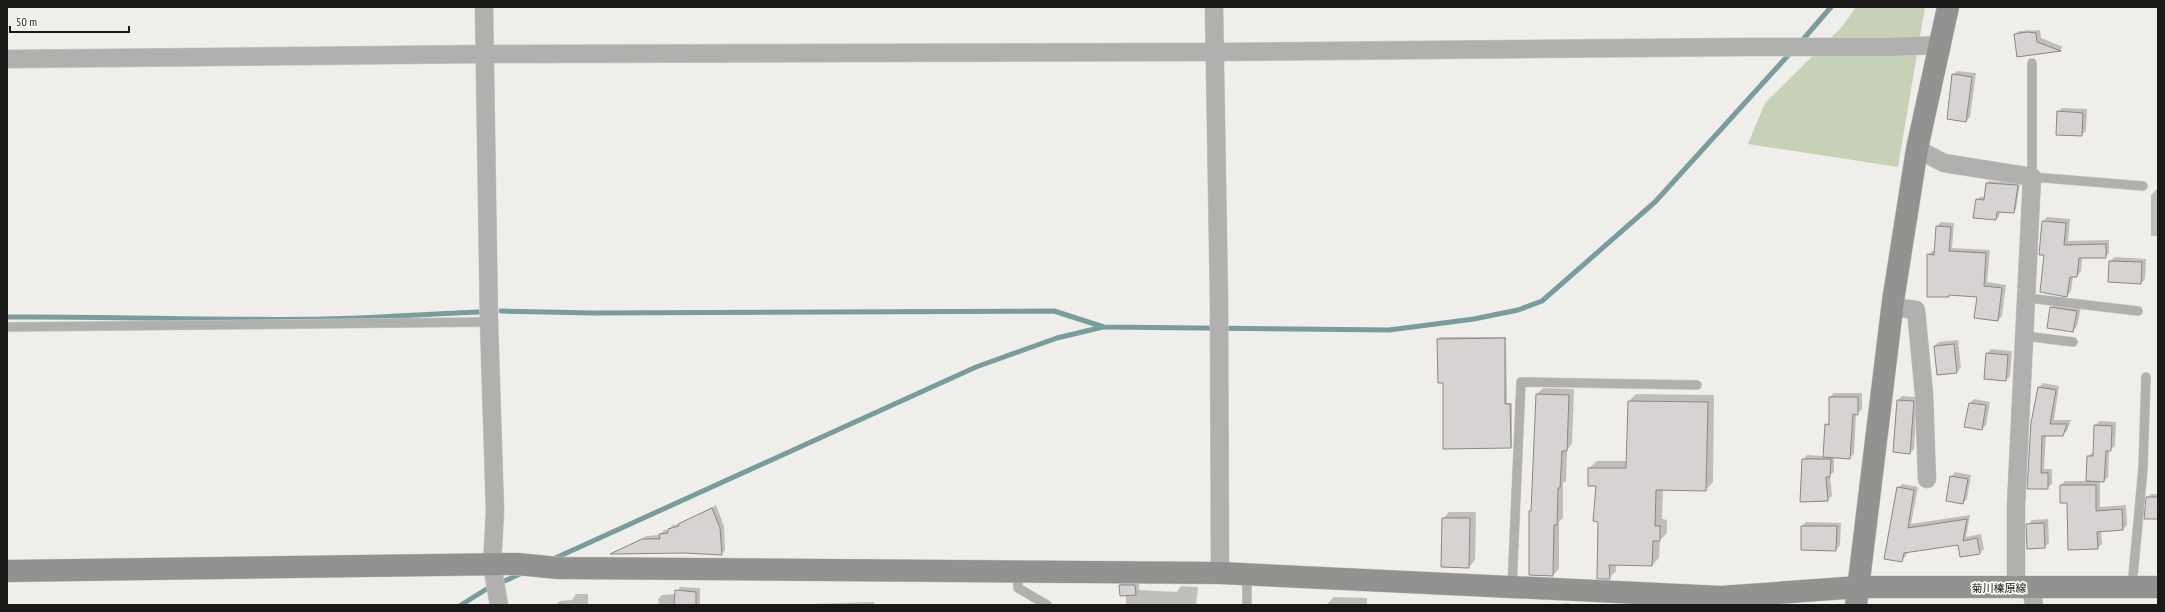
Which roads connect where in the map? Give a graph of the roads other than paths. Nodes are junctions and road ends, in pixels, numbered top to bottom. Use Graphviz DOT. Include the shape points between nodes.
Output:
graph roads {
  1 [pos="484,7"];
  2 [pos="1214,7"];
  3 [pos="1948,7"];
  4 [pos="1939,45"];
  5 [pos="1214,52"];
  6 [pos="485,54"];
  7 [pos="7,59"];
  8 [pos="2032,63"];
  9 [pos="1917,149"];
  10 [pos="2032,177"];
  11 [pos="2143,186"];
  12 [pos="2027,298"];
  13 [pos="1893,307"];
  14 [pos="2138,311"];
  15 [pos="489,322"];
  16 [pos="7,327"];
  17 [pos="2025,336"];
  18 [pos="2073,342"];
  19 [pos="2146,376"];
  20 [pos="1697,385"];
  21 [pos="1927,479"];
  22 [pos="493,570"];
  23 [pos="7,571"];
  24 [pos="1017,572"];
  25 [pos="1220,574"];
  26 [pos="1247,575"];
  27 [pos="2132,587"];
  28 [pos="2158,587"];
  29 [pos="1512,588"];
  30 [pos="2027,594"];
  31 [pos="1857,596"];
  32 [pos="1720,601"];
  33 [pos="499,603"];
  34 [pos="1047,605"];
  35 [pos="1247,605"];
  1 -- 6 [label="street"];
  2 -- 5 [label="street"];
  3 -- 4 [label="street"];
  4 -- 5 [label="street"];
  4 -- 9 [label="street"];
  5 -- 6 [label="street"];
  5 -- 25 [label="street" via="1219,301"];
  6 -- 7 [label="street"];
  6 -- 15 [label="street"];
  8 -- 10 [label="lane"];
  9 -- 10 [label="street" via="1944,163"];
  9 -- 13 [label="street"];
  10 -- 11 [label="lane"];
  10 -- 12 [label="street"];
  12 -- 14 [label="lane"];
  12 -- 17 [label="street"];
  13 -- 21 [label="street" via="1916,310 1924,394"];
  13 -- 31 [label="street"];
  15 -- 16 [label="lane"];
  15 -- 22 [label="street" via="495,511"];
  17 -- 18 [label="lane"];
  17 -- 30 [label="street" via="2016,505"];
  19 -- 27 [label="lane" via="2143,468"];
  20 -- 29 [label="lane" via="1521,382"];
  22 -- 23 [label="street, 菊川榛原線"];
  22 -- 24 [label="street, 菊川榛原線" via="521,565 554,568"];
  22 -- 33 [label="street"];
  24 -- 25 [label="street, 菊川榛原線"];
  24 -- 34 [label="lane" via="1018,588"];
  25 -- 26 [label="street, 菊川榛原線"];
  26 -- 29 [label="street, 菊川榛原線"];
  26 -- 35 [label="lane"];
  27 -- 28 [label="street, 菊川榛原線"];
  27 -- 30 [label="street, 菊川榛原線"];
  29 -- 32 [label="street, 菊川榛原線"];
  30 -- 31 [label="street, 菊川榛原線"];
  31 -- 32 [label="street, 菊川榛原線"];
}
